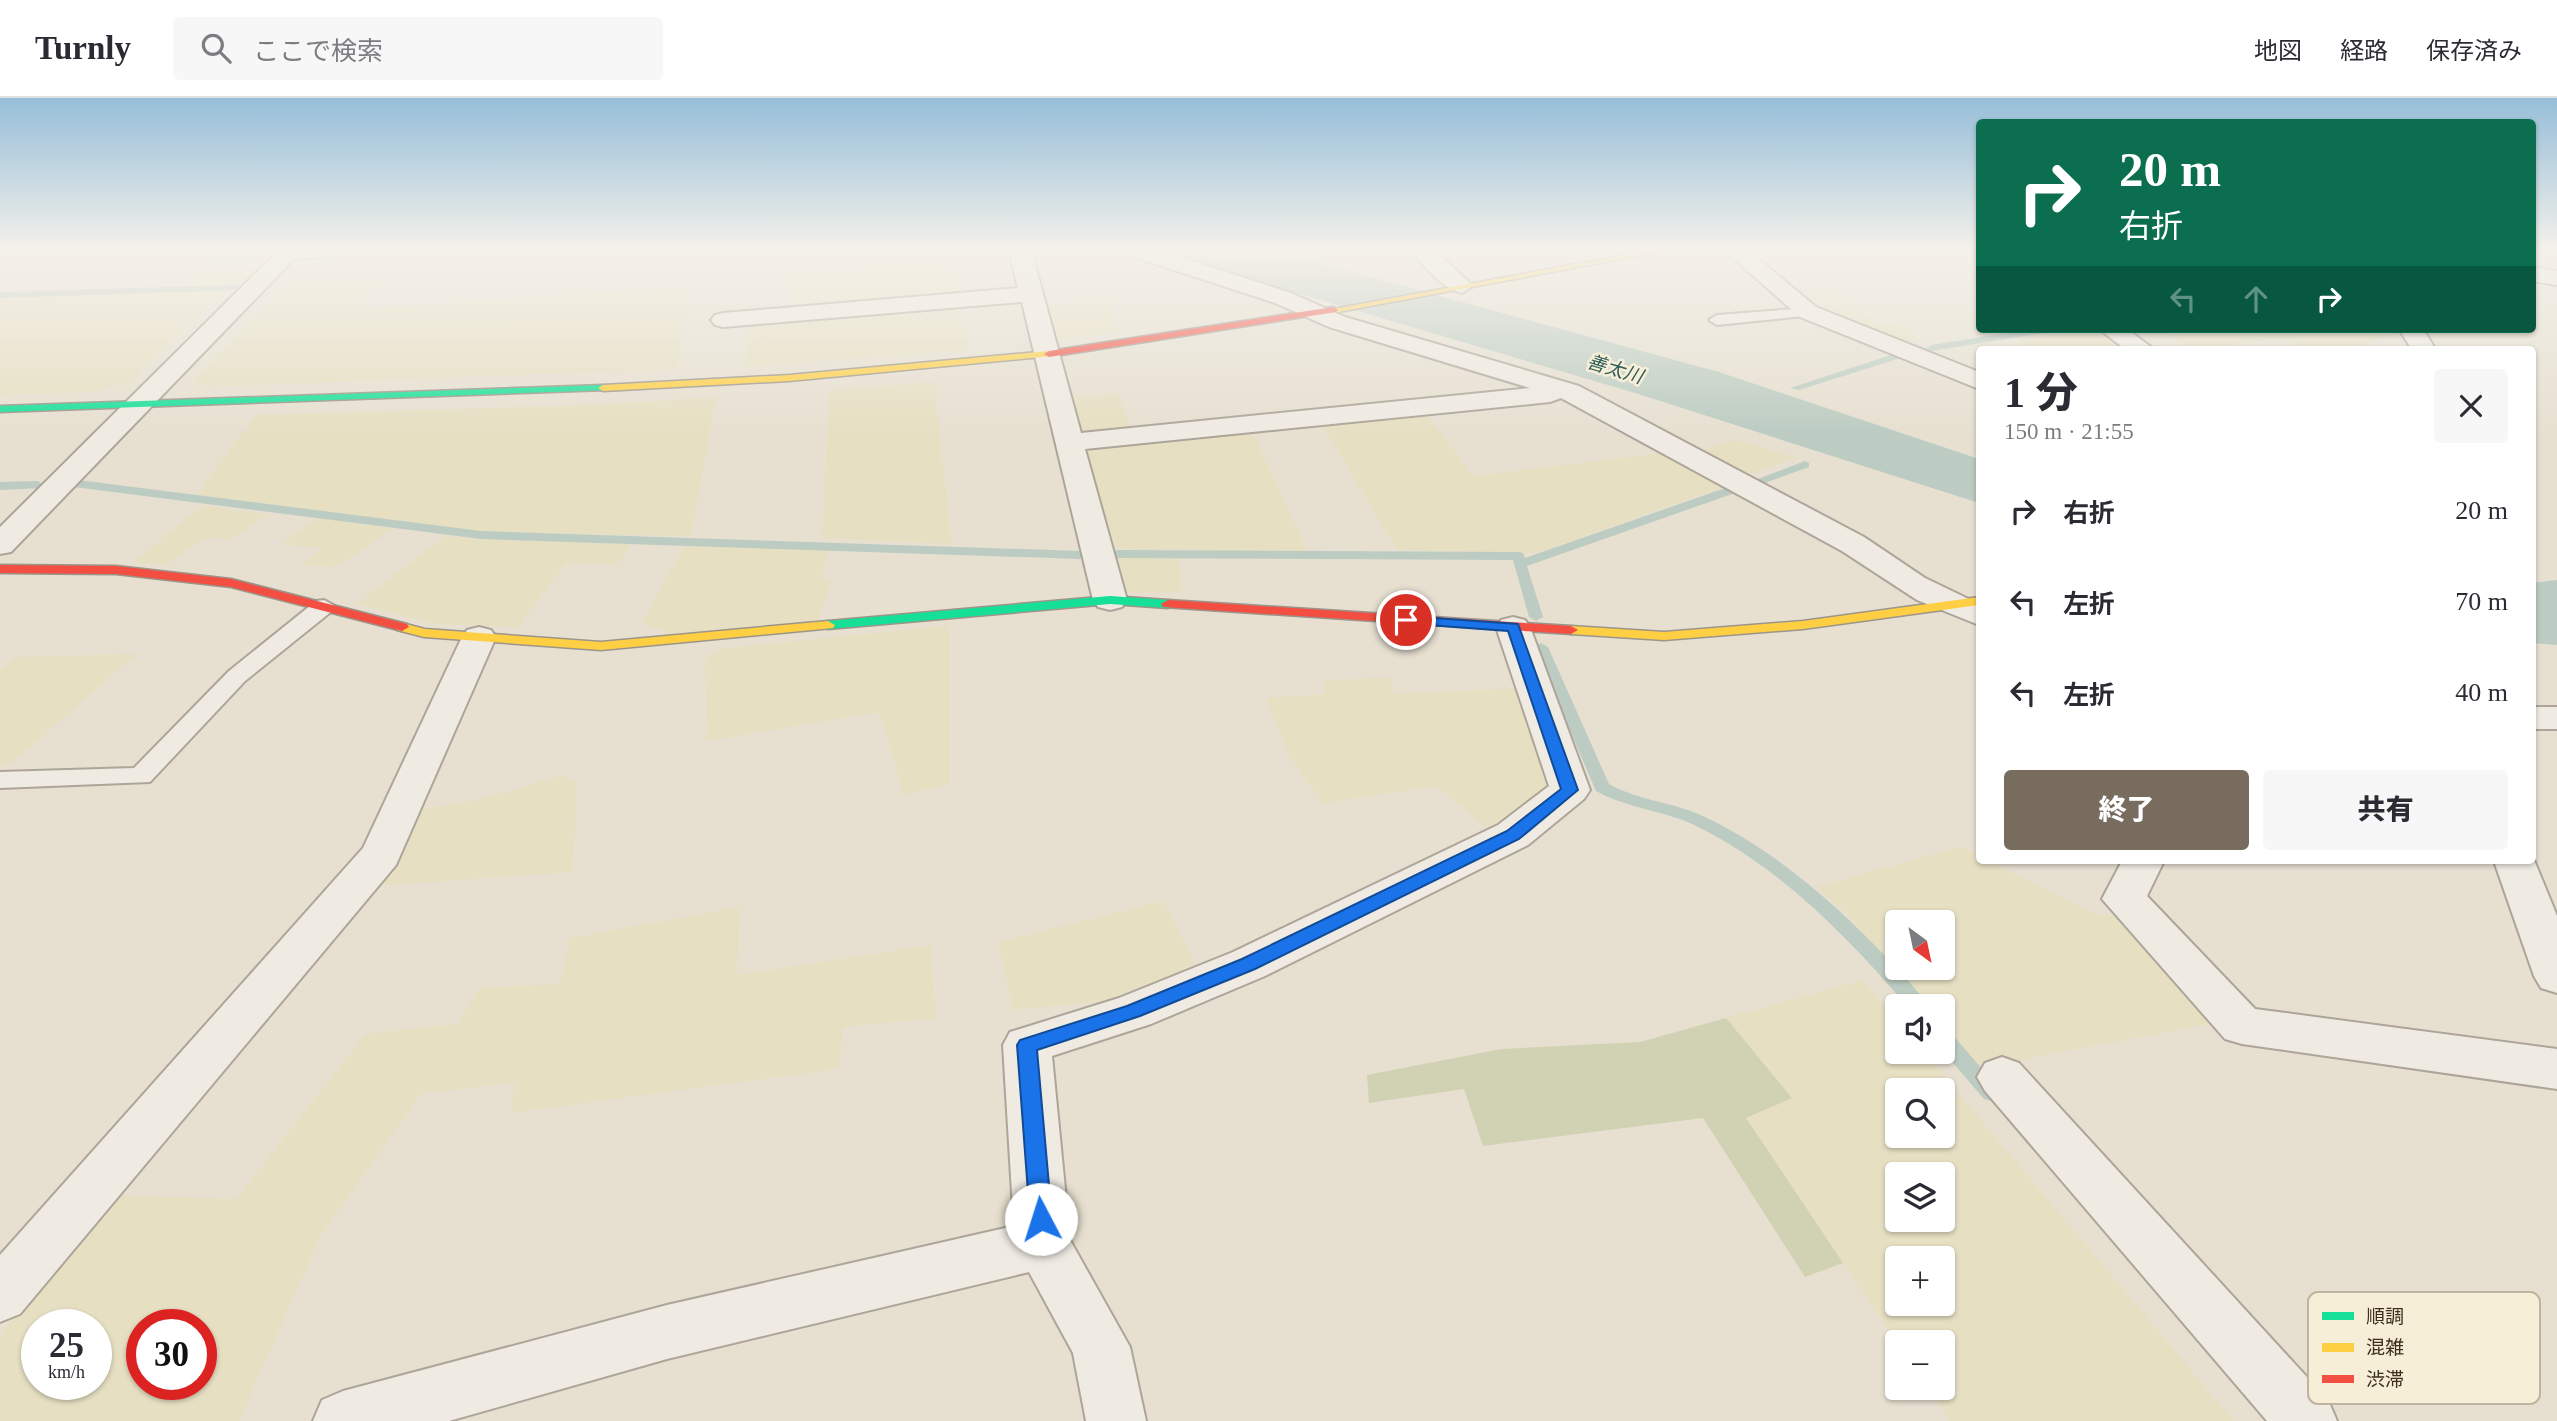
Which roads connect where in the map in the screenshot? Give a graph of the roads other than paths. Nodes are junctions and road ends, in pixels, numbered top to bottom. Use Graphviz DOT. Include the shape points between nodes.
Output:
graph roads {
  1 [pos="230,312"];
  2 [pos="821,312"];
  3 [pos="1036,312"];
  4 [pos="1319,312"];
  5 [pos="1325,312"];
  6 [pos="1808,312"];
  7 [pos="723,320"];
  8 [pos="1717,320"];
  9 [pos="2117,333"];
  10 [pos="2137,346"];
  11 [pos="1047,354"];
  12 [pos="1976,380"];
  13 [pos="1570,392"];
  14 [pos="140,403"];
  15 [pos="0,409"];
  16 [pos="1072,442"];
  17 [pos="0,545"];
  18 [pos="0,569"];
  19 [pos="1110,600"];
  20 [pos="324,607"];
  21 [pos="1969,607"];
  22 [pos="1513,627"];
  23 [pos="479,637"];
  24 [pos="2536,718"];
  25 [pos="2557,718"];
  26 [pos="0,780"];
  27 [pos="2142,864"];
  28 [pos="2516,864"];
  29 [pos="2557,976"];
  30 [pos="2557,1069"];
  31 [pos="2002,1076"];
  32 [pos="1043,1244"];
  33 [pos="0,1296"];
  34 [pos="343,1421"];
  35 [pos="1116,1421"];
  36 [pos="2307,1421"];
  1 -- 14 [label="street"];
  2 -- 7 [label="street"];
  3 -- 11 [label="street"];
  4 -- 11 [label="street"];
  5 -- 13 [label="street" via="1337,322"];
  6 -- 8 [label="lane"];
  6 -- 12 [label="street"];
  9 -- 10 [label="street"];
  11 -- 14 [label="street" via="632,386"];
  11 -- 16 [label="street"];
  13 -- 16 [label="street"];
  13 -- 21 [label="street" via="1853,544 1893,575"];
  14 -- 15 [label="street"];
  14 -- 17 [label="street"];
  16 -- 19 [label="street"];
  18 -- 20 [label="street" via="116,570 231,583"];
  19 -- 22 [label="street"];
  19 -- 23 [label="street" via="601,646"];
  20 -- 23 [label="street" via="424,633"];
  20 -- 26 [label="lane" via="237,676 141,776"];
  21 -- 22 [label="street" via="1664,636"];
  22 -- 32 [label="street" via="1570,790 1513,835 1248,964 1133,1011 1027,1045"];
  23 -- 33 [label="street" via="381,855"];
  24 -- 25 [label="street"];
  27 -- 30 [label="street" via="2124,899 2242,1026"];
  28 -- 29 [label="street"];
  31 -- 36 [label="street"];
  32 -- 34 [label="street" via="667,1332"];
  32 -- 35 [label="street" via="1101,1347"];
}
